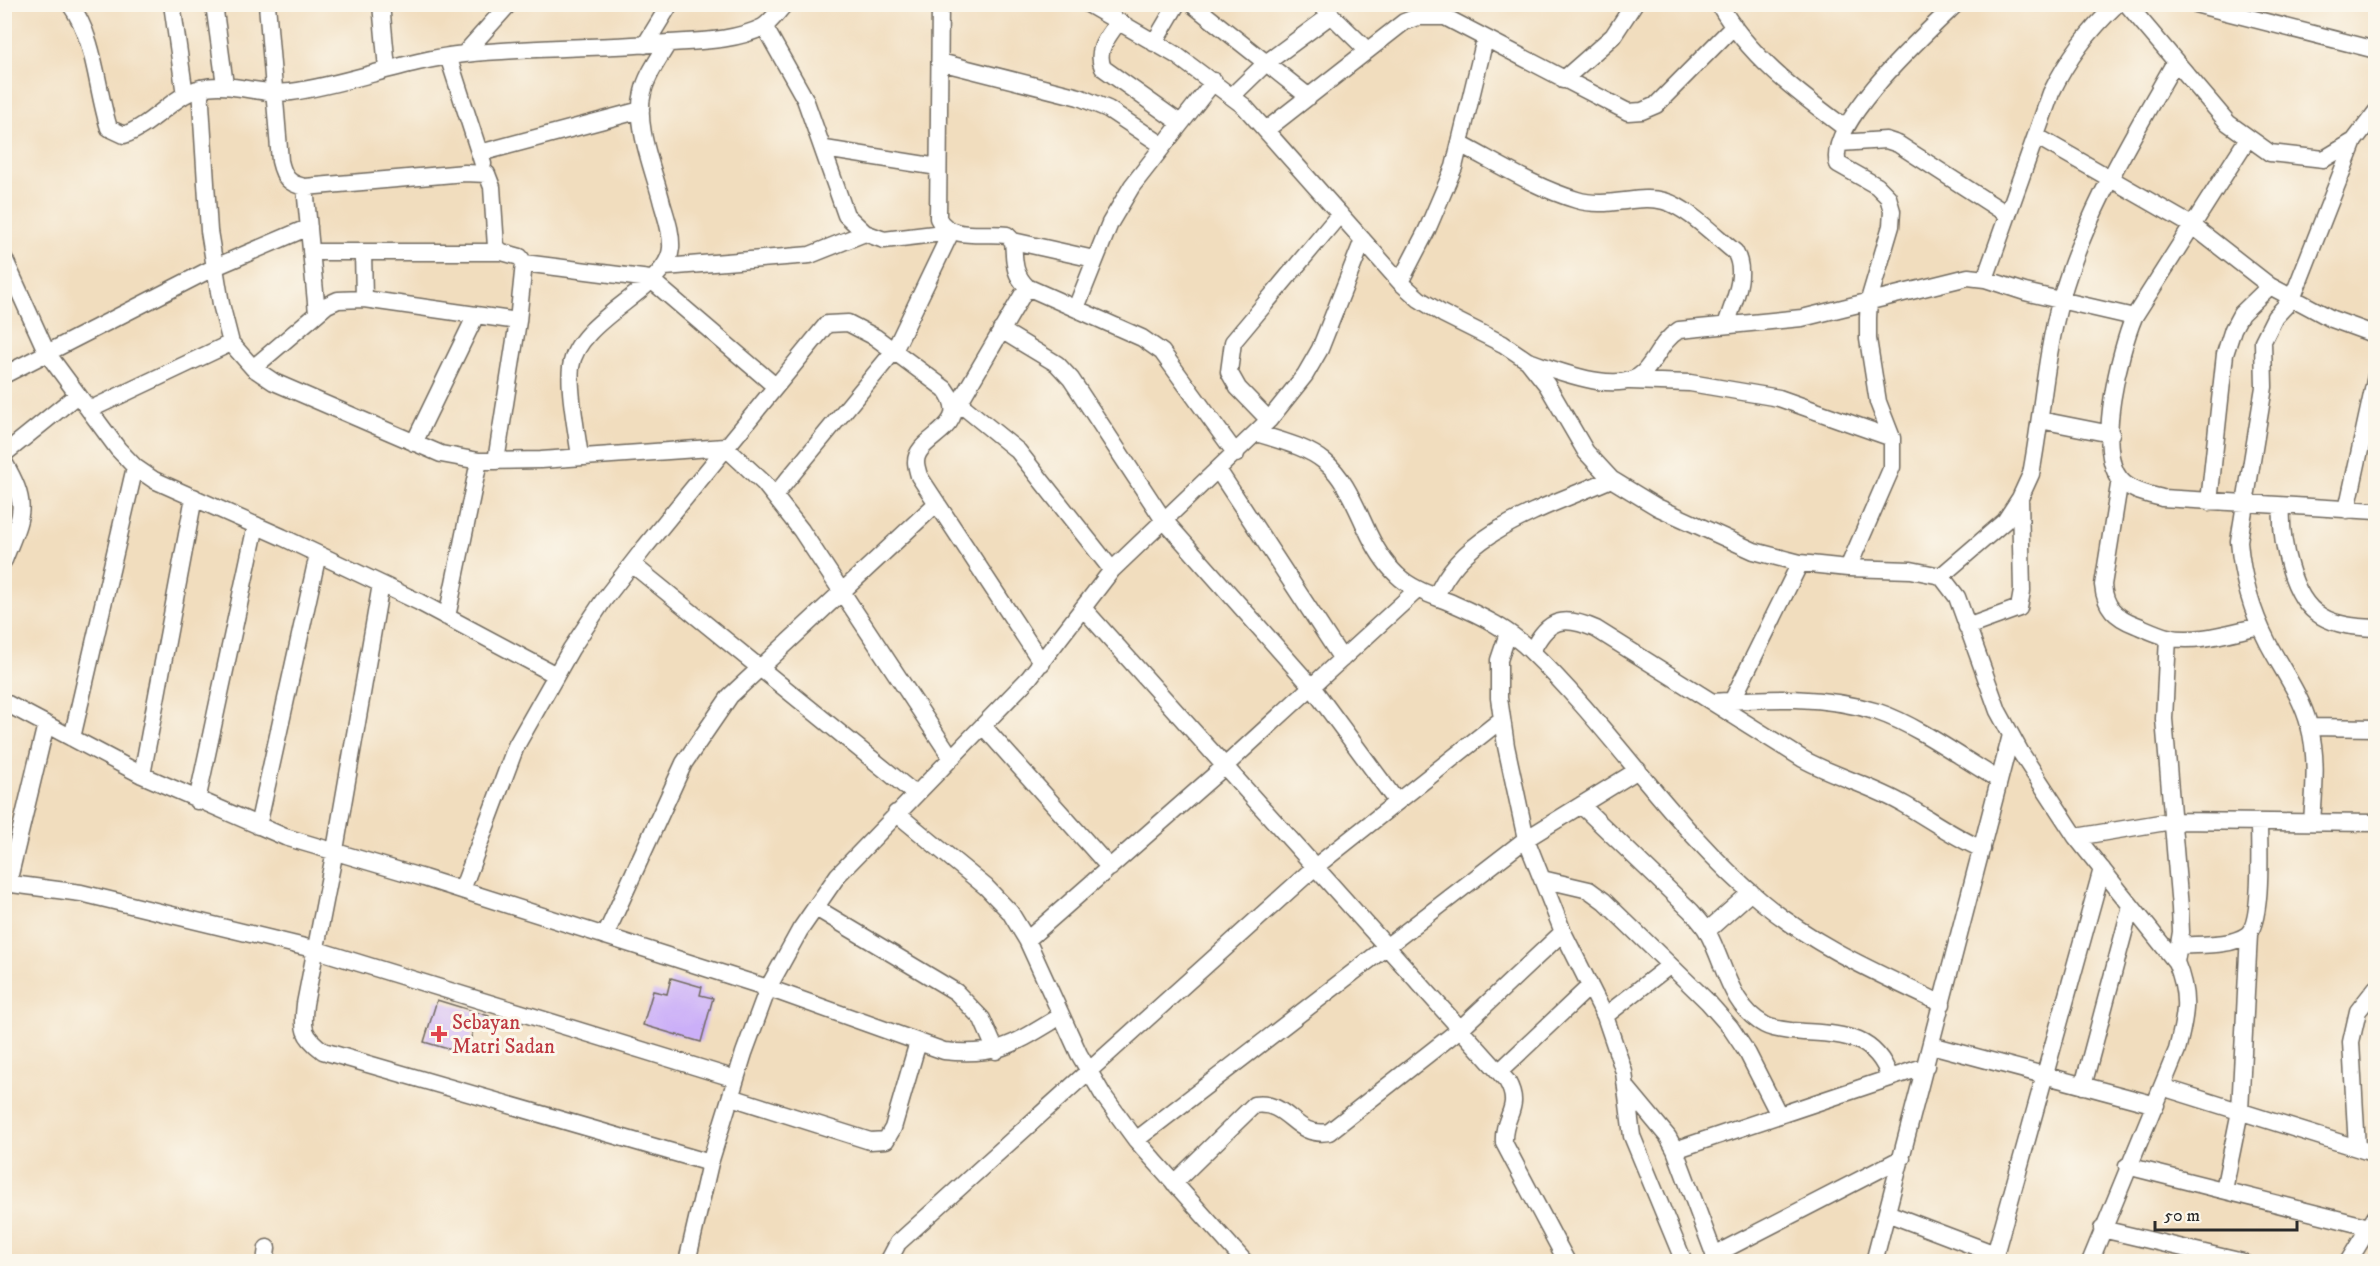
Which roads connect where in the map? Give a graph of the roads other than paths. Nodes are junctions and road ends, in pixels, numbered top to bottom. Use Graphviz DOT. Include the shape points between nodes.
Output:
graph roads {
  1 [pos="70,4"];
  2 [pos="172,4"];
  3 [pos="214,4"];
  4 [pos="267,4"];
  5 [pos="381,4"];
  6 [pos="508,4"];
  7 [pos="670,4"];
  8 [pos="785,4"];
  9 [pos="940,4"];
  10 [pos="1088,4"];
  11 [pos="1177,4"];
  12 [pos="1192,4"];
  13 [pos="1634,4"];
  14 [pos="1719,4"];
  15 [pos="1956,4"];
  16 [pos="2117,4"];
  17 [pos="2127,4"];
  18 [pos="2195,4"];
  19 [pos="1326,10"];
  20 [pos="1422,11"];
  21 [pos="1118,22"];
  22 [pos="764,26"];
  23 [pos="1734,27"];
  24 [pos="1485,39"];
  25 [pos="1154,43"];
  26 [pos="668,44"];
  27 [pos="645,45"];
  28 [pos="1367,50"];
  29 [pos="2376,50"];
  30 [pos="456,55"];
  31 [pos="940,62"];
  32 [pos="2175,62"];
  33 [pos="1266,63"];
  34 [pos="387,69"];
  35 [pos="1563,80"];
  36 [pos="1214,81"];
  37 [pos="225,85"];
  38 [pos="193,92"];
  39 [pos="273,92"];
  40 [pos="1232,96"];
  41 [pos="1309,96"];
  42 [pos="641,110"];
  43 [pos="2376,112"];
  44 [pos="1180,123"];
  45 [pos="1266,130"];
  46 [pos="1842,135"];
  47 [pos="2036,136"];
  48 [pos="2248,138"];
  49 [pos="2354,141"];
  50 [pos="1460,144"];
  51 [pos="1162,145"];
  52 [pos="825,149"];
  53 [pos="480,153"];
  54 [pos="938,167"];
  55 [pos="487,174"];
  56 [pos="2110,177"];
  57 [pos="305,187"];
  58 [pos="1340,214"];
  59 [pos="2008,215"];
  60 [pos="2193,226"];
  61 [pos="309,228"];
  62 [pos="951,232"];
  63 [pos="865,233"];
  64 [pos="1363,240"];
  65 [pos="1013,241"];
  66 [pos="311,252"];
  67 [pos="363,252"];
  68 [pos="502,252"];
  69 [pos="4,258"];
  70 [pos="1094,260"];
  71 [pos="524,263"];
  72 [pos="665,267"];
  73 [pos="213,268"];
  74 [pos="650,279"];
  75 [pos="1985,279"];
  76 [pos="1400,282"];
  77 [pos="1027,286"];
  78 [pos="2270,286"];
  79 [pos="364,299"];
  80 [pos="2292,299"];
  81 [pos="1869,300"];
  82 [pos="2061,300"];
  83 [pos="1076,308"];
  84 [pos="317,314"];
  85 [pos="476,315"];
  86 [pos="2134,317"];
  87 [pos="518,321"];
  88 [pos="1726,326"];
  89 [pos="2374,328"];
  90 [pos="1001,330"];
  91 [pos="231,343"];
  92 [pos="894,351"];
  93 [pos="47,353"];
  94 [pos="1528,361"];
  95 [pos="253,368"];
  96 [pos="4,375"];
  97 [pos="2376,376"];
  98 [pos="1630,381"];
  99 [pos="775,386"];
  100 [pos="77,395"];
  101 [pos="1878,402"];
  102 [pos="957,407"];
  103 [pos="89,410"];
  104 [pos="1269,420"];
  105 [pos="2040,420"];
  106 [pos="1863,428"];
  107 [pos="1256,433"];
  108 [pos="2111,434"];
  109 [pos="1892,438"];
  110 [pos="414,443"];
  111 [pos="725,447"];
  112 [pos="4,454"];
  113 [pos="1236,454"];
  114 [pos="580,457"];
  115 [pos="479,460"];
  116 [pos="496,461"];
  117 [pos="4,462"];
  118 [pos="135,467"];
  119 [pos="1218,470"];
  120 [pos="1611,479"];
  121 [pos="2120,479"];
  122 [pos="774,495"];
  123 [pos="194,497"];
  124 [pos="2020,498"];
  125 [pos="2209,502"];
  126 [pos="937,503"];
  127 [pos="2244,505"];
  128 [pos="2282,506"];
  129 [pos="2347,510"];
  130 [pos="2376,511"];
  131 [pos="1163,519"];
  132 [pos="256,525"];
  133 [pos="318,554"];
  134 [pos="4,560"];
  135 [pos="1800,563"];
  136 [pos="632,564"];
  137 [pos="1848,568"];
  138 [pos="1112,570"];
  139 [pos="1941,576"];
  140 [pos="381,584"];
  141 [pos="1417,590"];
  142 [pos="842,591"];
  143 [pos="1436,597"];
  144 [pos="1083,608"];
  145 [pos="447,617"];
  146 [pos="2260,626"];
  147 [pos="1967,627"];
  148 [pos="2376,628"];
  149 [pos="1508,633"];
  150 [pos="2168,637"];
  151 [pos="1532,651"];
  152 [pos="1342,659"];
  153 [pos="1042,663"];
  154 [pos="759,668"];
  155 [pos="556,675"];
  156 [pos="1312,687"];
  157 [pos="1732,701"];
  158 [pos="4,702"];
  159 [pos="1713,702"];
  160 [pos="1502,719"];
  161 [pos="46,724"];
  162 [pos="983,726"];
  163 [pos="2310,727"];
  164 [pos="2376,728"];
  165 [pos="2011,735"];
  166 [pos="72,738"];
  167 [pos="951,757"];
  168 [pos="1225,766"];
  169 [pos="1638,770"];
  170 [pos="142,775"];
  171 [pos="2000,780"];
  172 [pos="915,794"];
  173 [pos="197,801"];
  174 [pos="1397,802"];
  175 [pos="1581,805"];
  176 [pos="896,813"];
  177 [pos="2172,821"];
  178 [pos="2259,822"];
  179 [pos="2312,822"];
  180 [pos="2376,823"];
  181 [pos="258,826"];
  182 [pos="2076,837"];
  183 [pos="1526,839"];
  184 [pos="1982,849"];
  185 [pos="335,850"];
  186 [pos="1315,867"];
  187 [pos="1110,868"];
  188 [pos="2102,869"];
  189 [pos="1542,879"];
  190 [pos="6,883"];
  191 [pos="462,890"];
  192 [pos="1751,892"];
  193 [pos="2131,906"];
  194 [pos="816,908"];
  195 [pos="1707,931"];
  196 [pos="1563,932"];
  197 [pos="2249,934"];
  198 [pos="605,936"];
  199 [pos="1027,940"];
  200 [pos="1386,947"];
  201 [pos="317,950"];
  202 [pos="2177,954"];
  203 [pos="1669,966"];
  204 [pos="1590,986"];
  205 [pos="768,988"];
  206 [pos="2373,994"];
  207 [pos="1942,1004"];
  208 [pos="1061,1016"];
  209 [pos="1605,1016"];
  210 [pos="1460,1029"];
  211 [pos="918,1042"];
  212 [pos="1931,1045"];
  213 [pos="996,1051"];
  214 [pos="1926,1066"];
  215 [pos="1089,1072"];
  216 [pos="1499,1072"];
  217 [pos="2046,1076"];
  218 [pos="1890,1078"];
  219 [pos="736,1079"];
  220 [pos="2084,1086"];
  221 [pos="2162,1087"];
  222 [pos="1628,1089"];
  223 [pos="730,1097"];
  224 [pos="2156,1105"];
  225 [pos="2240,1112"];
  226 [pos="1779,1115"];
  227 [pos="1136,1140"];
  228 [pos="2356,1148"];
  229 [pos="1676,1150"];
  230 [pos="2376,1154"];
  231 [pos="1902,1158"];
  232 [pos="711,1163"];
  233 [pos="2127,1166"];
  234 [pos="1174,1184"];
  235 [pos="2224,1190"];
  236 [pos="1887,1213"];
  237 [pos="2372,1222"];
  238 [pos="2102,1229"];
  239 [pos="1715,1258"];
  240 [pos="1994,1258"];
  241 [pos="687,1262"];
  242 [pos="888,1262"];
  243 [pos="1245,1262"];
  244 [pos="1567,1262"];
  245 [pos="1684,1262"];
  246 [pos="1874,1262"];
  247 [pos="2090,1262"];
  248 [pos="2243,1262"];
  249 [pos="2348,1262"];
  1 -- 38 [label="street" via="95,66 109,128 124,135 140,130"];
  2 -- 38 [label="street"];
  3 -- 37 [label="street"];
  4 -- 39 [label="street"];
  5 -- 34 [label="street"];
  6 -- 30 [label="street"];
  7 -- 27 [label="street"];
  8 -- 22 [label="street"];
  9 -- 31 [label="street"];
  10 -- 21 [label="street"];
  11 -- 25 [label="street"];
  12 -- 33 [label="street"];
  13 -- 35 [label="street" via="1613,36"];
  14 -- 23 [label="street"];
  15 -- 46 [label="street" via="1893,66"];
  16 -- 47 [label="street" via="2091,29 2065,65"];
  17 -- 32 [label="street"];
  18 -- 29 [label="street"];
  19 -- 28 [label="street"];
  19 -- 33 [label="street"];
  20 -- 24 [label="street" via="1445,17"];
  20 -- 28 [label="street"];
  21 -- 25 [label="street"];
  21 -- 44 [label="street" via="1101,48 1098,59 1103,68"];
  22 -- 26 [label="street" via="737,36"];
  22 -- 52 [label="street" via="805,99"];
  23 -- 35 [label="street" via="1656,105 1642,111 1628,112 1612,106"];
  23 -- 46 [label="street" via="1752,51"];
  24 -- 35 [label="street"];
  24 -- 50 [label="street"];
  25 -- 36 [label="street"];
  26 -- 27 [label="street"];
  26 -- 42 [label="street" via="648,77"];
  27 -- 30 [label="street"];
  28 -- 41 [label="street"];
  30 -- 34 [label="street"];
  30 -- 53 [label="street"];
  31 -- 51 [label="street" via="1080,98 1108,109"];
  31 -- 54 [label="street"];
  32 -- 48 [label="street" via="2228,123"];
  32 -- 56 [label="street"];
  33 -- 40 [label="street"];
  33 -- 41 [label="street"];
  34 -- 39 [label="street" via="291,92"];
  36 -- 40 [label="street"];
  36 -- 44 [label="street"];
  37 -- 38 [label="street"];
  37 -- 39 [label="street"];
  38 -- 73 [label="street"];
  39 -- 57 [label="street" via="283,175 292,185"];
  40 -- 45 [label="street"];
  41 -- 45 [label="street"];
  42 -- 53 [label="street"];
  42 -- 72 [label="street" via="670,232 671,249"];
  43 -- 49 [label="street"];
  44 -- 51 [label="street"];
  45 -- 58 [label="street"];
  46 -- 59 [label="street" via="1898,144"];
  46 -- 81 [label="street" via="1835,155 1838,164 1877,186 1888,197 1892,211"];
  47 -- 56 [label="street"];
  47 -- 59 [label="street"];
  48 -- 49 [label="street" via="2270,153 2324,159"];
  48 -- 60 [label="street"];
  49 -- 80 [label="street"];
  50 -- 76 [label="street" via="1432,219"];
  50 -- 88 [label="street" via="1578,200 1604,204 1664,201 1680,208 1735,252 1740,261 1739,284"];
  51 -- 70 [label="street" via="1110,222"];
  52 -- 54 [label="street"];
  52 -- 63 [label="street" via="846,215"];
  53 -- 55 [label="street"];
  54 -- 62 [label="street" via="938,218 942,228"];
  55 -- 57 [label="street" via="465,172"];
  55 -- 68 [label="street" via="492,187 493,234 496,247"];
  56 -- 60 [label="street"];
  56 -- 82 [label="street" via="2092,214"];
  57 -- 61 [label="street"];
  58 -- 64 [label="street"];
  58 -- 104 [label="street" via="1233,342 1229,372 1238,388"];
  59 -- 75 [label="street"];
  60 -- 78 [label="street"];
  60 -- 86 [label="street"];
  61 -- 66 [label="street"];
  61 -- 73 [label="street"];
  62 -- 63 [label="street" via="885,240"];
  62 -- 65 [label="street" via="1007,235"];
  62 -- 92 [label="street"];
  63 -- 72 [label="street" via="810,255"];
  64 -- 76 [label="street"];
  64 -- 104 [label="street" via="1320,350"];
  65 -- 70 [label="street"];
  65 -- 77 [label="street" via="1014,266"];
  66 -- 67 [label="street"];
  66 -- 84 [label="street"];
  67 -- 68 [label="street"];
  67 -- 79 [label="street"];
  68 -- 71 [label="street" via="520,257"];
  69 -- 93 [label="street"];
  70 -- 83 [label="street"];
  71 -- 74 [label="street"];
  71 -- 87 [label="street"];
  72 -- 74 [label="street"];
  73 -- 91 [label="street"];
  73 -- 93 [label="street"];
  74 -- 99 [label="street"];
  74 -- 114 [label="street" via="577,348 571,367"];
  75 -- 81 [label="street" via="1953,279"];
  75 -- 82 [label="street"];
  76 -- 94 [label="street" via="1443,314"];
  77 -- 83 [label="street"];
  77 -- 90 [label="street"];
  78 -- 80 [label="street"];
  78 -- 125 [label="street" via="2241,314 2225,354"];
  79 -- 84 [label="street" via="338,300"];
  79 -- 85 [label="street"];
  80 -- 89 [label="street" via="2332,319"];
  80 -- 127 [label="street" via="2275,317 2263,341 2264,387"];
  81 -- 88 [label="street" via="1802,318"];
  81 -- 101 [label="street" via="1868,339"];
  82 -- 86 [label="street"];
  82 -- 105 [label="street"];
  83 -- 113 [label="street" via="1142,338 1162,352"];
  84 -- 95 [label="street"];
  85 -- 87 [label="street"];
  85 -- 110 [label="street"];
  86 -- 108 [label="street" via="2115,372"];
  87 -- 116 [label="street"];
  88 -- 98 [label="street" via="1679,330 1666,338 1650,366"];
  90 -- 102 [label="street"];
  90 -- 131 [label="street" via="1057,364 1071,379"];
  91 -- 95 [label="street"];
  91 -- 103 [label="street"];
  92 -- 99 [label="street" via="848,323 827,324"];
  92 -- 102 [label="street" via="945,389"];
  92 -- 122 [label="street"];
  93 -- 96 [label="street"];
  93 -- 100 [label="street"];
  94 -- 98 [label="street" via="1602,382"];
  94 -- 120 [label="street" via="1547,385 1586,452"];
  95 -- 110 [label="street" via="299,394"];
  97 -- 129 [label="street"];
  98 -- 106 [label="street" via="1690,383 1753,392"];
  99 -- 111 [label="street"];
  100 -- 103 [label="street"];
  100 -- 112 [label="street"];
  101 -- 106 [label="street"];
  101 -- 109 [label="street"];
  102 -- 126 [label="street" via="916,460 919,476"];
  102 -- 138 [label="street" via="1018,450"];
  103 -- 118 [label="street"];
  104 -- 107 [label="street"];
  105 -- 108 [label="street"];
  105 -- 124 [label="street" via="2031,474"];
  106 -- 109 [label="street"];
  107 -- 113 [label="street"];
  107 -- 141 [label="street" via="1296,445 1334,469 1347,486 1382,560"];
  108 -- 121 [label="street" via="2112,463"];
  109 -- 137 [label="street" via="1892,466"];
  110 -- 115 [label="street" via="441,454"];
  111 -- 114 [label="street"];
  111 -- 122 [label="street"];
  111 -- 136 [label="street"];
  113 -- 119 [label="street"];
  114 -- 116 [label="street"];
  115 -- 116 [label="street"];
  115 -- 145 [label="street"];
  117 -- 134 [label="street" via="20,489 23,504"];
  118 -- 123 [label="street"];
  118 -- 166 [label="street"];
  119 -- 131 [label="street"];
  119 -- 152 [label="street"];
  120 -- 135 [label="street" via="1708,531 1754,551"];
  120 -- 143 [label="street" via="1514,521 1478,542 1443,579"];
  121 -- 125 [label="street" via="2134,490 2162,498"];
  121 -- 150 [label="street" via="2104,598 2118,617"];
  122 -- 142 [label="street"];
  123 -- 132 [label="street"];
  123 -- 170 [label="street"];
  124 -- 139 [label="street" via="2005,521"];
  124 -- 147 [label="street" via="2019,608"];
  125 -- 127 [label="street"];
  126 -- 142 [label="street"];
  126 -- 153 [label="street"];
  127 -- 128 [label="street"];
  127 -- 146 [label="street" via="2239,541 2241,565"];
  128 -- 129 [label="street"];
  128 -- 148 [label="street" via="2286,556 2306,601 2320,616 2339,624"];
  129 -- 130 [label="street"];
  131 -- 138 [label="street"];
  131 -- 156 [label="street"];
  132 -- 133 [label="street"];
  132 -- 173 [label="street"];
  133 -- 140 [label="street"];
  133 -- 181 [label="street"];
  135 -- 137 [label="street"];
  135 -- 157 [label="street"];
  136 -- 154 [label="street"];
  136 -- 155 [label="street" via="603,601"];
  137 -- 139 [label="street" via="1911,570"];
  138 -- 144 [label="street"];
  139 -- 147 [label="street" via="1957,597"];
  140 -- 145 [label="street"];
  140 -- 185 [label="street"];
  141 -- 143 [label="street"];
  141 -- 152 [label="street"];
  142 -- 154 [label="street"];
  142 -- 167 [label="street"];
  143 -- 149 [label="street" via="1483,617"];
  144 -- 153 [label="street"];
  144 -- 168 [label="street"];
  145 -- 155 [label="street"];
  146 -- 150 [label="street" via="2214,636"];
  146 -- 163 [label="street" via="2301,700"];
  147 -- 165 [label="street"];
  149 -- 151 [label="street"];
  149 -- 160 [label="street" via="1499,660"];
  150 -- 177 [label="street" via="2164,719"];
  151 -- 159 [label="street" via="1548,626 1559,621 1578,621"];
  151 -- 169 [label="street"];
  152 -- 156 [label="street"];
  153 -- 162 [label="street"];
  154 -- 172 [label="street"];
  154 -- 198 [label="street" via="730,696 684,763"];
  155 -- 191 [label="street" via="516,746"];
  156 -- 168 [label="street"];
  156 -- 174 [label="street"];
  157 -- 159 [label="street"];
  157 -- 171 [label="street" via="1808,699 1879,713"];
  158 -- 161 [label="street"];
  159 -- 184 [label="street" via="1821,769 1905,805 1942,830"];
  160 -- 174 [label="street"];
  160 -- 183 [label="street"];
  161 -- 166 [label="street"];
  161 -- 190 [label="street"];
  162 -- 167 [label="street"];
  162 -- 187 [label="street"];
  163 -- 164 [label="street"];
  163 -- 179 [label="street" via="2314,767"];
  165 -- 171 [label="street"];
  165 -- 182 [label="street"];
  166 -- 170 [label="street"];
  167 -- 172 [label="street"];
  168 -- 186 [label="street"];
  168 -- 187 [label="street"];
  169 -- 175 [label="street"];
  169 -- 192 [label="street" via="1721,865"];
  170 -- 173 [label="street"];
  171 -- 184 [label="street"];
  172 -- 176 [label="street"];
  173 -- 181 [label="street"];
  174 -- 186 [label="street"];
  175 -- 183 [label="street"];
  175 -- 195 [label="street" via="1692,911"];
  176 -- 194 [label="street" via="838,875"];
  176 -- 199 [label="street" via="986,887 1010,912"];
  177 -- 178 [label="street"];
  177 -- 182 [label="street"];
  177 -- 202 [label="street" via="2180,908"];
  178 -- 179 [label="street"];
  178 -- 197 [label="street" via="2257,907"];
  179 -- 180 [label="street"];
  181 -- 185 [label="street"];
  182 -- 188 [label="street"];
  183 -- 189 [label="street"];
  183 -- 200 [label="street"];
  184 -- 207 [label="street"];
  185 -- 191 [label="street"];
  185 -- 201 [label="street"];
  186 -- 200 [label="street"];
  186 -- 215 [label="street"];
  187 -- 199 [label="street"];
  188 -- 193 [label="street"];
  188 -- 217 [label="street"];
  189 -- 196 [label="street"];
  189 -- 203 [label="street" via="1589,890"];
  190 -- 201 [label="street" via="81,893"];
  191 -- 198 [label="street"];
  192 -- 195 [label="street"];
  192 -- 207 [label="street" via="1842,956"];
  193 -- 202 [label="street"];
  193 -- 220 [label="street"];
  194 -- 205 [label="street"];
  194 -- 213 [label="street" via="956,992 982,1019"];
  195 -- 218 [label="street" via="1722,971 1752,1016 1766,1026 1856,1039 1873,1047 1884,1060"];
  196 -- 204 [label="street"];
  196 -- 210 [label="street"];
  197 -- 202 [label="street"];
  197 -- 225 [label="street"];
  198 -- 205 [label="street"];
  199 -- 208 [label="street"];
  200 -- 210 [label="street"];
  200 -- 227 [label="street"];
  201 -- 219 [label="street"];
  201 -- 232 [label="street" via="303,1023 308,1039 324,1051"];
  202 -- 221 [label="street" via="2185,984 2186,1014"];
  203 -- 209 [label="street"];
  203 -- 226 [label="street" via="1730,1028"];
  204 -- 209 [label="street"];
  204 -- 216 [label="street"];
  205 -- 211 [label="street"];
  205 -- 219 [label="street"];
  206 -- 228 [label="street" via="2358,1011 2351,1042"];
  207 -- 212 [label="street"];
  208 -- 213 [label="street"];
  208 -- 215 [label="street"];
  209 -- 222 [label="street"];
  210 -- 216 [label="street"];
  210 -- 234 [label="street" via="1329,1132 1306,1131 1279,1107 1254,1105"];
  211 -- 213 [label="street" via="954,1052"];
  211 -- 223 [label="street" via="886,1140 870,1141"];
  212 -- 214 [label="street"];
  212 -- 217 [label="street"];
  214 -- 218 [label="street"];
  214 -- 231 [label="street"];
  215 -- 227 [label="street"];
  215 -- 242 [label="street" via="898,1243"];
  216 -- 244 [label="street" via="1514,1094 1514,1106 1503,1129 1504,1143"];
  217 -- 220 [label="street"];
  217 -- 240 [label="street"];
  218 -- 226 [label="street"];
  219 -- 223 [label="street"];
  220 -- 224 [label="street"];
  221 -- 224 [label="street"];
  221 -- 225 [label="street"];
  222 -- 229 [label="street"];
  222 -- 245 [label="street" via="1632,1136"];
  223 -- 232 [label="street"];
  224 -- 233 [label="street"];
  225 -- 228 [label="street"];
  225 -- 235 [label="street"];
  226 -- 229 [label="street"];
  227 -- 234 [label="street"];
  228 -- 230 [label="street"];
  229 -- 239 [label="street"];
  231 -- 236 [label="street"];
  231 -- 239 [label="street"];
  232 -- 241 [label="street"];
  233 -- 235 [label="street"];
  233 -- 238 [label="street"];
  234 -- 243 [label="street"];
  235 -- 237 [label="street"];
  236 -- 240 [label="street"];
  236 -- 246 [label="street"];
  237 -- 249 [label="street"];
  238 -- 247 [label="street"];
  238 -- 248 [label="street"];
}
